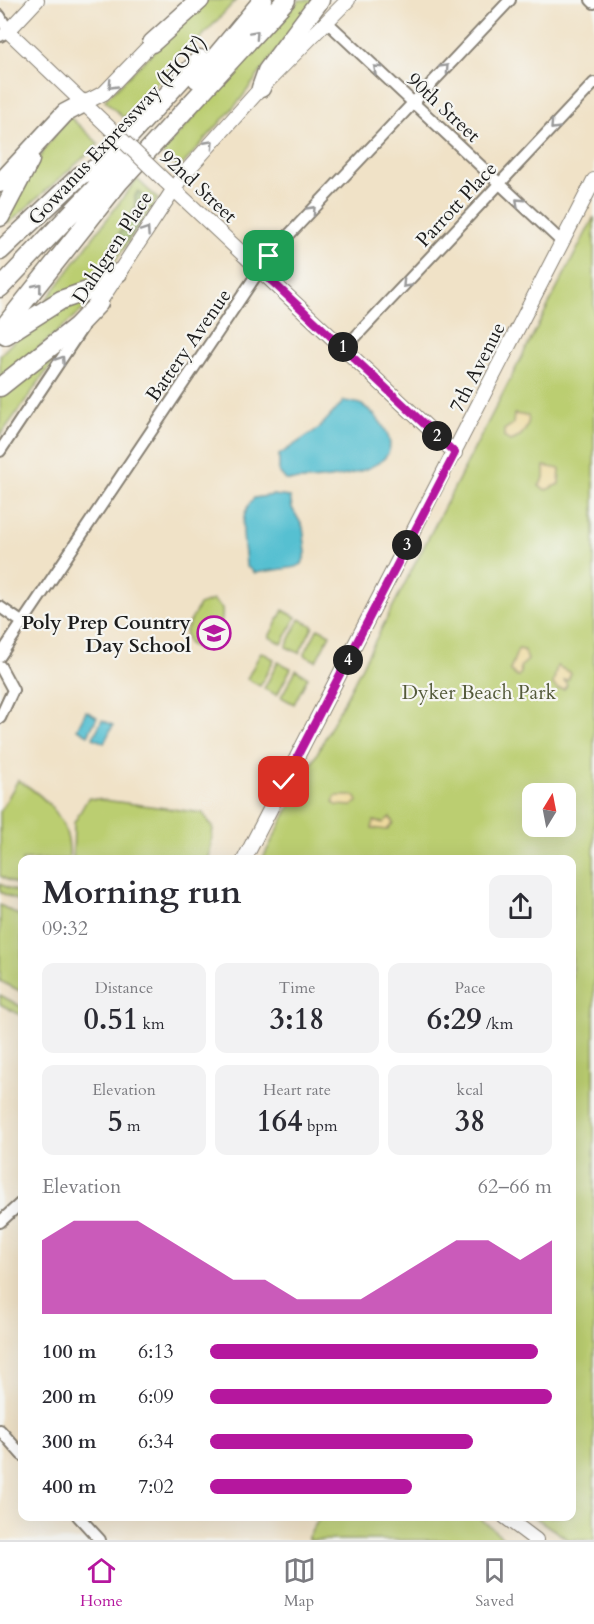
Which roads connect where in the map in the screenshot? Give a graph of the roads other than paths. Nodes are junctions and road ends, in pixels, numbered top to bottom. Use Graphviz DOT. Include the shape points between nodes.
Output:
graph roads {
  1 [pos="37,0"];
  2 [pos="191,0"];
  3 [pos="200,0"];
  4 [pos="253,0"];
  5 [pos="263,0"];
  6 [pos="286,0"];
  7 [pos="320,0"];
  8 [pos="348,0"];
  9 [pos="510,0"];
  10 [pos="0,16"];
  11 [pos="327,22"];
  12 [pos="4,34"];
  13 [pos="152,43"];
  14 [pos="594,84"];
  15 [pos="261,88"];
  16 [pos="413,102"];
  17 [pos="90,109"];
  18 [pos="40,140"];
  19 [pos="103,165"];
  20 [pos="125,174"];
  21 [pos="594,180"];
  22 [pos="0,183"];
  23 [pos="500,184"];
  24 [pos="169,185"];
  25 [pos="0,217"];
  26 [pos="562,242"];
  27 [pos="0,251"];
  28 [pos="261,271"];
  29 [pos="118,273"];
  30 [pos="0,275"];
  31 [pos="0,288"];
  32 [pos="0,301"];
  33 [pos="99,303"];
  34 [pos="0,332"];
  35 [pos="0,340"];
  36 [pos="344,349"];
  37 [pos="0,387"];
  38 [pos="0,451"];
  39 [pos="455,453"];
  40 [pos="0,607"];
  41 [pos="23,623"];
  42 [pos="0,656"];
  43 [pos="0,666"];
  44 [pos="0,718"];
  45 [pos="247,855"];
  46 [pos="18,1206"];
  47 [pos="0,1222"];
  48 [pos="0,1430"];
  49 [pos="18,1450"];
  50 [pos="83,1521"];
  51 [pos="511,1521"];
  52 [pos="100,1540"];
  53 [pos="536,1540"];
  1 -- 12 [label="main road"];
  2 -- 13 [label="main road"];
  3 -- 13 [label="highway"];
  4 -- 19 [label="highway"];
  5 -- 31 [label="highway, Gowanus Expressway (HOV)" via="193,83"];
  20 -- 6 [label="highway, one-way"];
  7 -- 15 [label="highway" via="267,71"];
  8 -- 11 [label="main road, Dahlgren Place"];
  16 -- 9 [label="street, Battery Avenue, one-way"];
  10 -- 12 [label="street, 92nd Street"];
  11 -- 15 [label="main road, Dahlgren Place"];
  16 -- 11 [label="street, 90th Street, one-way"];
  12 -- 17 [label="main road, 92nd Street"];
  13 -- 17 [label="main road, one-way"];
  14 -- 23 [label="street, Parrott Place, one-way"];
  24 -- 15 [label="main road, Dahlgren Place, one-way" via="183,175"];
  16 -- 23 [label="street, 90th Street"];
  28 -- 16 [label="street, Battery Avenue, one-way" via="269,256"];
  17 -- 18 [label="highway" via="65,113"];
  17 -- 24 [label="main road, 92nd Street, bridge"];
  18 -- 22 [label="highway"];
  18 -- 25 [label="highway"];
  19 -- 27 [label="highway" via="81,175"];
  19 -- 30 [label="highway"];
  20 -- 32 [label="highway"];
  34 -- 20 [label="highway, one-way"];
  21 -- 26 [label="main road, 7th Avenue"];
  26 -- 23 [label="street, 90th Street, one-way"];
  23 -- 36 [label="street, Parrott Place, one-way"];
  24 -- 28 [label="main road, 92nd Street"];
  29 -- 24 [label="main road, Dahlgren Place, one-way"];
  26 -- 39 [label="main road, 7th Avenue"];
  28 -- 36 [label="main road, 92nd Street"];
  28 -- 41 [label="street, Battery Avenue"];
  29 -- 33 [label="main road, Dahlgren Place"];
  29 -- 35 [label="highway" via="93,290 39,312"];
  33 -- 37 [label="highway" via="77,326"];
  38 -- 33 [label="street, Dahlgren Place, one-way"];
  36 -- 39 [label="main road, 92nd Street"];
  39 -- 45 [label="main road, 7th Avenue"];
  40 -- 41 [label="street"];
  41 -- 42 [label="street, Battery Avenue"];
  43 -- 44 [label="street" via="13,690"];
  46 -- 47 [label="street"];
  48 -- 49 [label="street"];
  50 -- 52 [label="street"];
  51 -- 53 [label="main road"];
}
